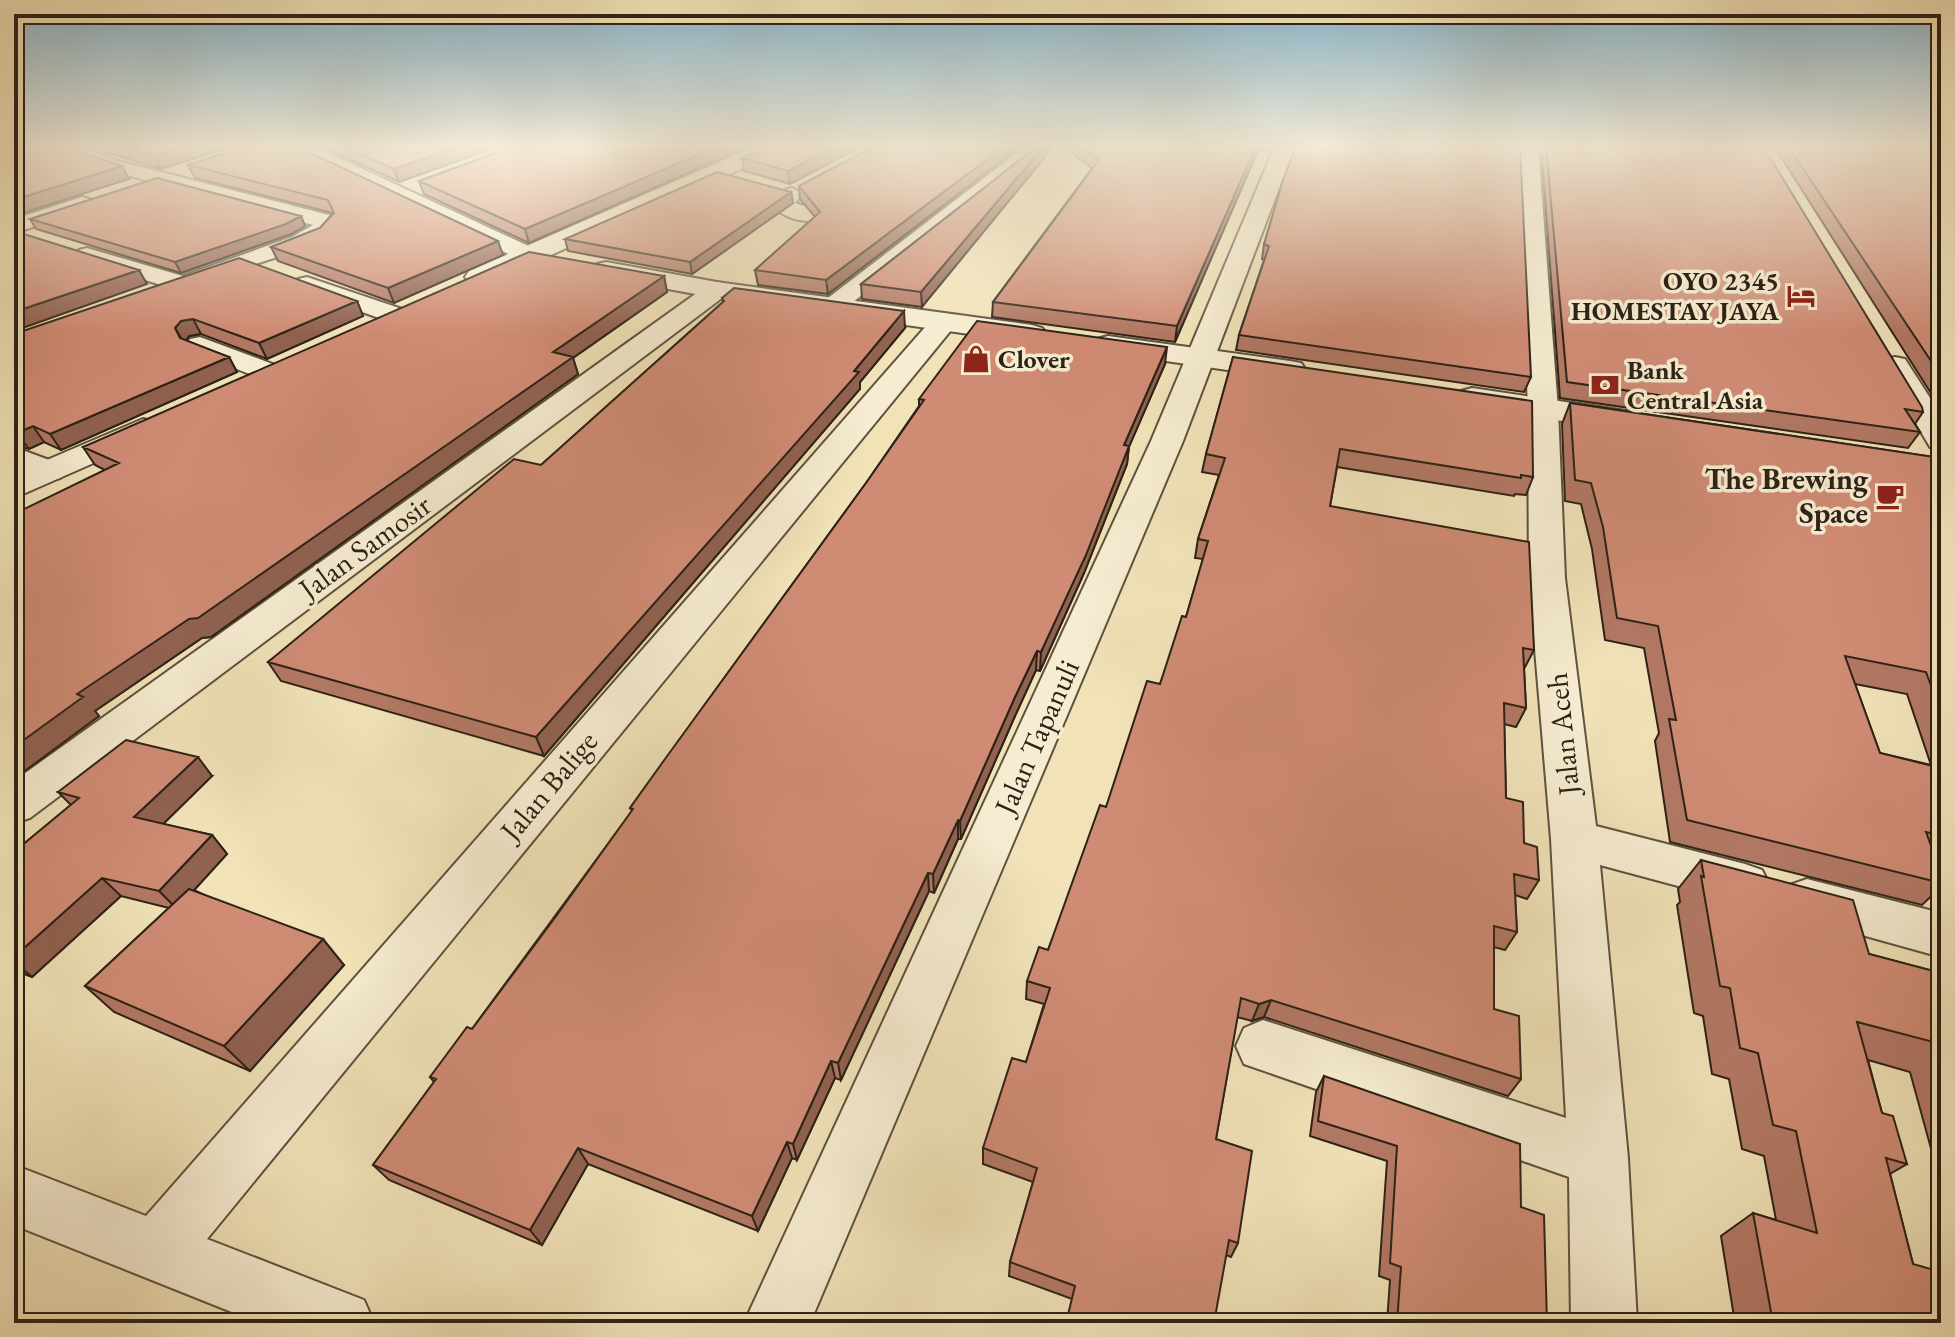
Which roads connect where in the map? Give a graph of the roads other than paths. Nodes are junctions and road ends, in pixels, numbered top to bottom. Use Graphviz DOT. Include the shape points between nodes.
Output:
graph roads {
  1 [pos="69,208"];
  2 [pos="277,208"];
  3 [pos="431,208"];
  4 [pos="633,208"];
  5 [pos="788,208"];
  6 [pos="958,208"];
  7 [pos="1260,208"];
  8 [pos="1532,208"];
  9 [pos="809,215"];
  10 [pos="14,226"];
  11 [pos="14,233"];
  12 [pos="529,255"];
  13 [pos="246,261"];
  14 [pos="180,283"];
  15 [pos="717,290"];
  16 [pos="137,298"];
  17 [pos="420,303"];
  18 [pos="833,306"];
  19 [pos="943,323"];
  20 [pos="358,331"];
  21 [pos="200,345"];
  22 [pos="1884,346"];
  23 [pos="1199,357"];
  24 [pos="281,366"];
  25 [pos="1324,376"];
  26 [pos="227,391"];
  27 [pos="1450,395"];
  28 [pos="1543,409"];
  29 [pos="172,416"];
  30 [pos="1650,425"];
  31 [pos="14,457"];
  32 [pos="1936,457"];
  33 [pos="49,471"];
  34 [pos="14,487"];
  35 [pos="14,805"];
  36 [pos="1574,839"];
  37 [pos="1941,935"];
  38 [pos="1263,1046"];
  39 [pos="1598,1158"];
  40 [pos="14,1195"];
  41 [pos="157,1251"];
  42 [pos="341,1323"];
  43 [pos="777,1323"];
  44 [pos="1604,1323"];
  1 -- 10 [label="street"];
  2 -- 13 [label="street" via="326,225 316,235"];
  3 -- 12 [label="street"];
  4 -- 12 [label="street"];
  5 -- 9 [label="street"];
  6 -- 18 [label="street"];
  7 -- 23 [label="street, Jalan Tapanuli"];
  8 -- 28 [label="street, Jalan Aceh"];
  11 -- 14 [label="street"];
  12 -- 15 [label="street"];
  12 -- 17 [label="street"];
  13 -- 14 [label="street"];
  13 -- 17 [label="street"];
  14 -- 16 [label="street"];
  15 -- 18 [label="street"];
  15 -- 35 [label="street, Jalan Samosir"];
  17 -- 20 [label="street"];
  18 -- 19 [label="street"];
  19 -- 23 [label="street"];
  19 -- 41 [label="street, Jalan Balige"];
  21 -- 24 [label="street"];
  22 -- 32 [label="street"];
  23 -- 25 [label="street"];
  23 -- 43 [label="street, Jalan Tapanuli" via="1167,441"];
  24 -- 26 [label="street"];
  27 -- 28 [label="street"];
  28 -- 30 [label="street"];
  28 -- 36 [label="street, Jalan Aceh" via="1547,578"];
  29 -- 33 [label="street"];
  31 -- 33 [label="street"];
  33 -- 34 [label="street"];
  36 -- 37 [label="street"];
  36 -- 39 [label="street, Jalan Aceh"];
  38 -- 39 [label="street"];
  39 -- 44 [label="street, Jalan Aceh"];
  40 -- 41 [label="street"];
  41 -- 42 [label="street"];
}
